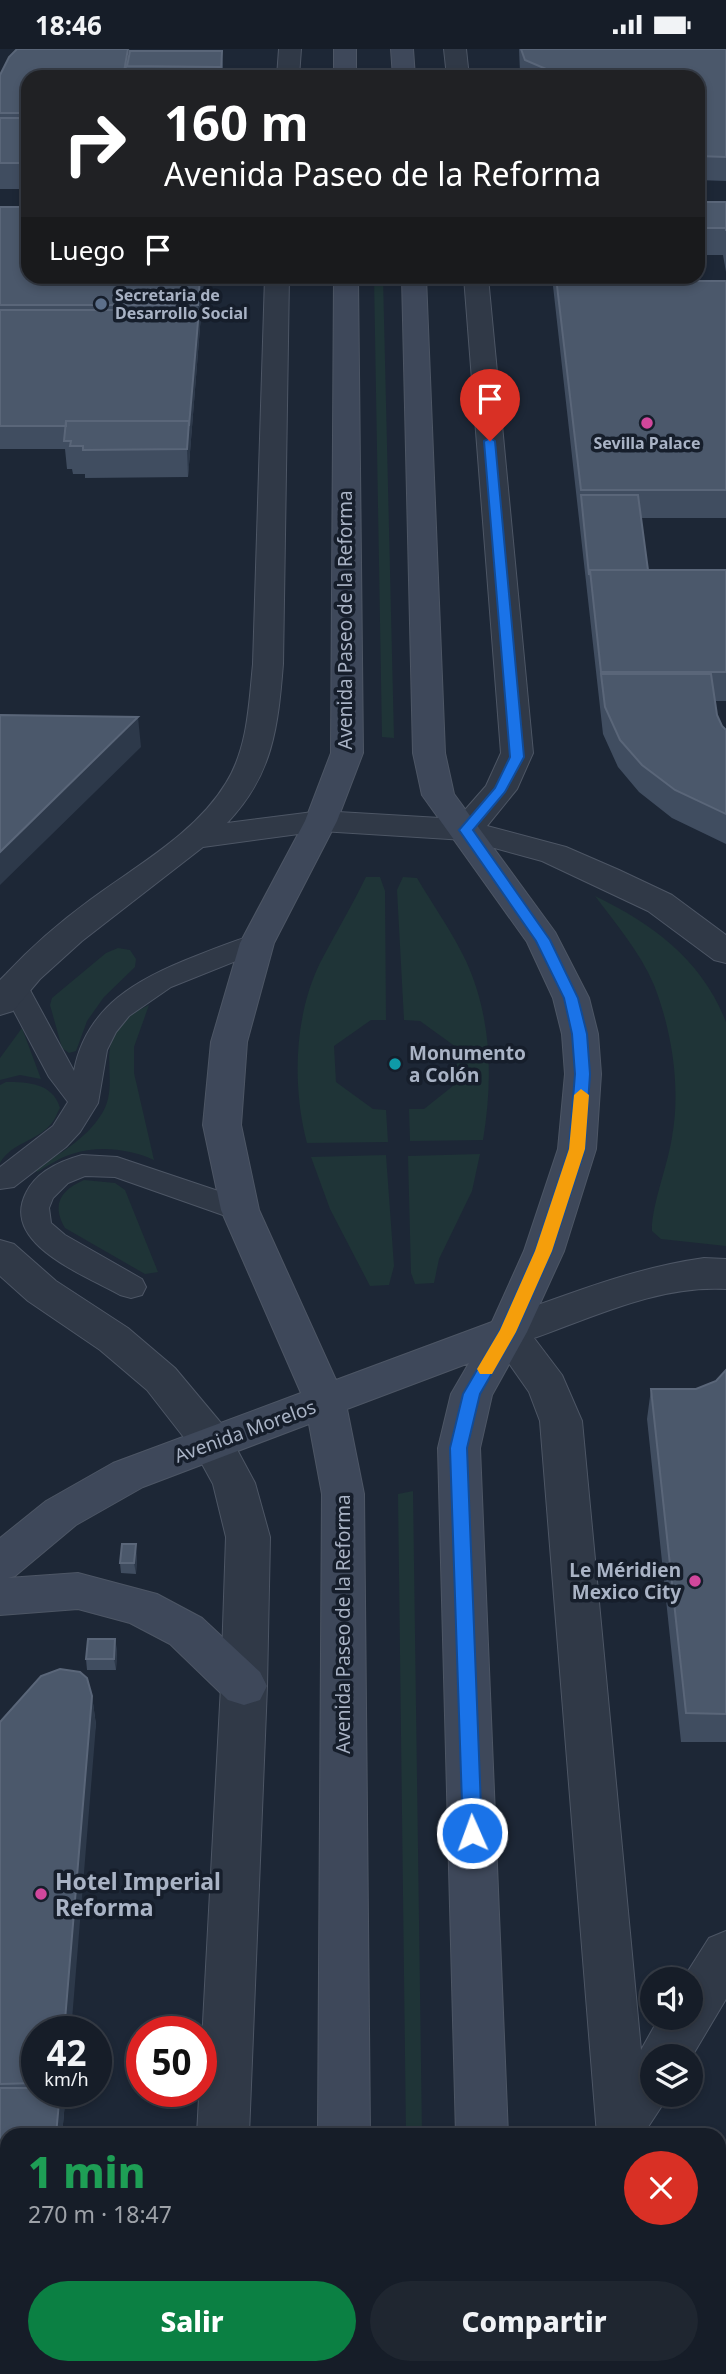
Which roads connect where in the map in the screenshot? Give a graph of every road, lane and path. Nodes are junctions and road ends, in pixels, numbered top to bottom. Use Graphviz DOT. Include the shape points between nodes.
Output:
graph roads {
  1 [pos="290,49"];
  2 [pos="345,49"];
  3 [pos="402,49"];
  4 [pos="455,49"];
  5 [pos="288,70"];
  6 [pos="345,70"];
  7 [pos="404,70"];
  8 [pos="457,70"];
  9 [pos="277,284"];
  10 [pos="346,284"];
  11 [pos="414,284"];
  12 [pos="477,284"];
  13 [pos="321,821"];
  14 [pos="466,830"];
  15 [pos="193,838"];
  16 [pos="257,943"];
  17 [pos="726,952"];
  18 [pos="7,994"];
  19 [pos="83,1103"];
  20 [pos="5,1179"];
  21 [pos="240,1210"];
  22 [pos="0,1254"];
  23 [pos="726,1274"];
  24 [pos="131,1287"];
  25 [pos="508,1332"];
  26 [pos="325,1401"];
  27 [pos="211,1441"];
  28 [pos="0,1563"];
  29 [pos="0,1597"];
  30 [pos="244,1686"];
  31 [pos="726,1954"];
  32 [pos="703,1991"];
  33 [pos="640,2097"];
  34 [pos="223,2128"];
  35 [pos="344,2128"];
  36 [pos="482,2128"];
  37 [pos="623,2128"];
  1 -- 5 [label="street"];
  2 -- 6 [label="main road"];
  3 -- 7 [label="main road"];
  4 -- 8 [label="street"];
  9 -- 15 [label="street" via="263,719 253,762 229,802"];
  10 -- 13 [label="main road, Avenida Paseo de la Reforma" via="346,753"];
  11 -- 14 [label="main road" via="429,753 438,795"];
  12 -- 14 [label="street" via="517,753 501,789"];
  13 -- 14 [label="street"];
  13 -- 15 [label="street"];
  13 -- 16 [label="main road, Avenida Paseo de la Reforma"];
  14 -- 17 [label="street" via="554,854 607,877 660,903"];
  14 -- 25 [label="main road" via="543,940 571,998 580,1034 577,1149 544,1251"];
  15 -- 18 [label="street" via="79,925"];
  16 -- 19 [label="lane" via="141,990 119,1008 103,1027 93,1050"];
  16 -- 21 [label="main road, Avenida Paseo de la Reforma" via="229,1042 222,1125"];
  18 -- 19 [label="lane"];
  19 -- 20 [label="lane" via="69,1127"];
  21 -- 24 [label="lane" via="117,1167 82,1165 58,1176 41,1192 34,1208 37,1227 54,1243"];
  21 -- 26 [label="main road, Avenida Paseo de la Reforma"];
  22 -- 27 [label="street" via="42,1291 140,1360"];
  23 -- 25 [label="street" via="664,1279"];
  25 -- 26 [label="main road, Avenida Morelos"];
  25 -- 36 [label="main road" via="472,1394 459,1448"];
  25 -- 37 [label="street" via="547,1387 561,1421"];
  26 -- 27 [label="main road, Avenida Morelos"];
  26 -- 35 [label="main road, Avenida Paseo de la Reforma" via="343,1494"];
  27 -- 28 [label="main road, Avenida Morelos" via="128,1475 61,1513"];
  27 -- 30 [label="street" via="234,1483 248,1537"];
  29 -- 30 [label="main road" via="78,1591 141,1607 186,1631"];
  30 -- 34 [label="street"];
  31 -- 32 [label="street"];
  33 -- 37 [label="street"];
}
